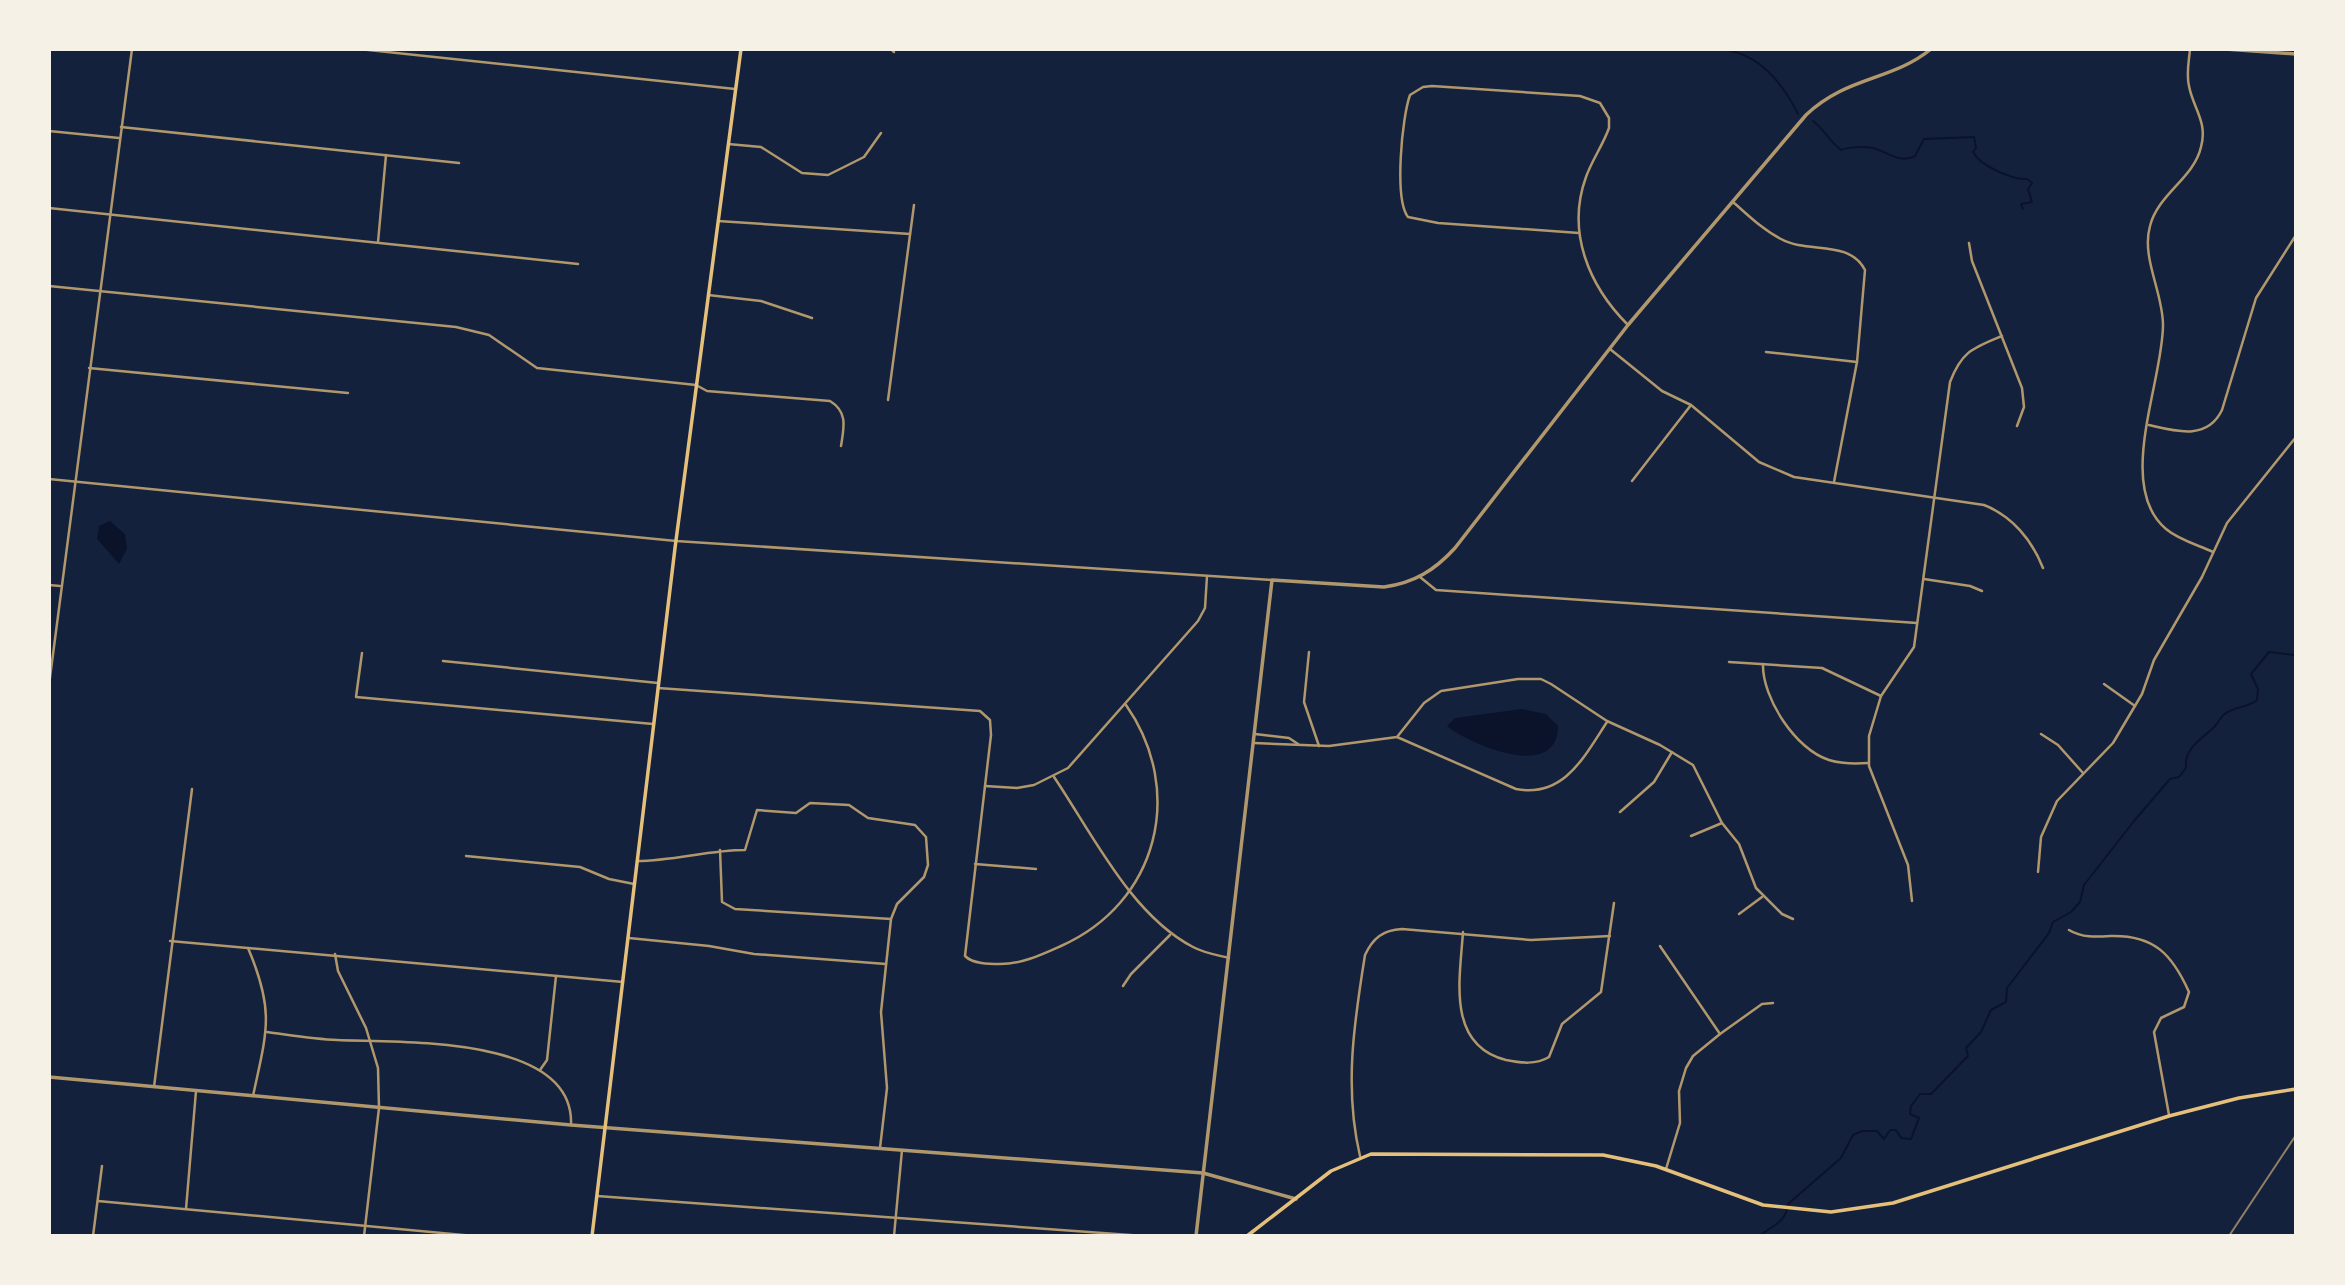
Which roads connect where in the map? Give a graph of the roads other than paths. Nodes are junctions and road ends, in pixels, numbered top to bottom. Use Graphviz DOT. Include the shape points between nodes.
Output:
graph roads {
  1 [pos="132,49"];
  2 [pos="359,49"];
  3 [pos="741,49"];
  4 [pos="1931,49"];
  5 [pos="2190,49"];
  6 [pos="2225,49"];
  7 [pos="2296,54"];
  8 [pos="736,89"];
  9 [pos="121,127"];
  10 [pos="49,131"];
  11 [pos="881,133"];
  12 [pos="120,138"];
  13 [pos="728,144"];
  14 [pos="386,155"];
  15 [pos="459,163"];
  16 [pos="1732,202"];
  17 [pos="914,205"];
  18 [pos="49,208"];
  19 [pos="109,215"];
  20 [pos="718,221"];
  21 [pos="1579,233"];
  22 [pos="909,234"];
  23 [pos="2296,235"];
  24 [pos="378,242"];
  25 [pos="1969,243"];
  26 [pos="578,264"];
  27 [pos="49,286"];
  28 [pos="99,292"];
  29 [pos="708,295"];
  30 [pos="812,318"];
  31 [pos="1628,325"];
  32 [pos="2002,336"];
  33 [pos="1610,349"];
  34 [pos="1766,352"];
  35 [pos="1857,362"];
  36 [pos="89,368"];
  37 [pos="696,386"];
  38 [pos="348,393"];
  39 [pos="888,400"];
  40 [pos="1691,405"];
  41 [pos="2148,425"];
  42 [pos="2017,426"];
  43 [pos="2296,437"];
  44 [pos="841,446"];
  45 [pos="49,479"];
  46 [pos="73,481"];
  47 [pos="1632,481"];
  48 [pos="1834,482"];
  49 [pos="1934,496"];
  50 [pos="676,541"];
  51 [pos="2213,552"];
  52 [pos="2043,568"];
  53 [pos="1207,576"];
  54 [pos="1420,577"];
  55 [pos="1924,579"];
  56 [pos="1272,580"];
  57 [pos="49,585"];
  58 [pos="61,586"];
  59 [pos="1982,591"];
  60 [pos="1917,623"];
  61 [pos="1309,652"];
  62 [pos="362,653"];
  63 [pos="443,661"];
  64 [pos="1729,662"];
  65 [pos="1763,664"];
  66 [pos="2104,684"];
  67 [pos="49,685"];
  68 [pos="658,685"];
  69 [pos="1881,696"];
  70 [pos="1126,705"];
  71 [pos="2135,706"];
  72 [pos="1607,721"];
  73 [pos="653,724"];
  74 [pos="1255,734"];
  75 [pos="2041,734"];
  76 [pos="1397,737"];
  77 [pos="1254,743"];
  78 [pos="1298,744"];
  79 [pos="1319,746"];
  80 [pos="1672,752"];
  81 [pos="1868,763"];
  82 [pos="2083,773"];
  83 [pos="1054,777"];
  84 [pos="985,786"];
  85 [pos="192,789"];
  86 [pos="1619,812"];
  87 [pos="1722,823"];
  88 [pos="1691,836"];
  89 [pos="720,850"];
  90 [pos="466,856"];
  91 [pos="637,861"];
  92 [pos="975,864"];
  93 [pos="1036,869"];
  94 [pos="2038,872"];
  95 [pos="634,884"];
  96 [pos="1129,892"];
  97 [pos="1762,897"];
  98 [pos="1912,901"];
  99 [pos="1614,903"];
  100 [pos="1739,914"];
  101 [pos="891,919"];
  102 [pos="1793,919"];
  103 [pos="2069,930"];
  104 [pos="1463,932"];
  105 [pos="1172,933"];
  106 [pos="1610,936"];
  107 [pos="628,938"];
  108 [pos="170,941"];
  109 [pos="1660,946"];
  110 [pos="248,948"];
  111 [pos="335,954"];
  112 [pos="1229,958"];
  113 [pos="886,964"];
  114 [pos="556,976"];
  115 [pos="622,982"];
  116 [pos="1123,986"];
  117 [pos="1773,1003"];
  118 [pos="267,1032"];
  119 [pos="1720,1034"];
  120 [pos="371,1041"];
  121 [pos="540,1070"];
  122 [pos="49,1077"];
  123 [pos="154,1087"];
  124 [pos="2296,1089"];
  125 [pos="196,1091"];
  126 [pos="253,1096"];
  127 [pos="379,1108"];
  128 [pos="2169,1116"];
  129 [pos="571,1125"];
  130 [pos="604,1127"];
  131 [pos="880,1148"];
  132 [pos="902,1150"];
  133 [pos="1360,1156"];
  134 [pos="102,1166"];
  135 [pos="1666,1169"];
  136 [pos="1203,1173"];
  137 [pos="597,1196"];
  138 [pos="1296,1199"];
  139 [pos="98,1201"];
  140 [pos="186,1209"];
  141 [pos="895,1217"];
  142 [pos="365,1226"];
  143 [pos="93,1236"];
  144 [pos="364,1236"];
  145 [pos="474,1236"];
  146 [pos="592,1236"];
  147 [pos="894,1236"];
  148 [pos="1144,1236"];
  149 [pos="1196,1236"];
  150 [pos="1247,1236"];
  1 -- 9 [label="street"];
  2 -- 8 [label="street"];
  3 -- 8 [label="main road"];
  4 -- 16 [label="street" via="1912,62 1847,86 1821,101"];
  5 -- 41 [label="street" via="2188,84 2203,133 2197,160 2159,205 2148,236 2163,327"];
  6 -- 7 [label="street"];
  8 -- 13 [label="main road"];
  9 -- 12 [label="street"];
  9 -- 14 [label="street"];
  10 -- 12 [label="street"];
  11 -- 13 [label="street" via="864,158 828,175 802,173 761,148"];
  12 -- 19 [label="street"];
  13 -- 20 [label="main road"];
  14 -- 15 [label="street"];
  14 -- 24 [label="street"];
  16 -- 31 [label="street"];
  16 -- 35 [label="street" via="1783,241 1842,251 1861,262 1867,281"];
  17 -- 22 [label="street"];
  18 -- 19 [label="street"];
  19 -- 24 [label="street"];
  19 -- 28 [label="street"];
  20 -- 22 [label="street"];
  20 -- 29 [label="main road"];
  21 -- 21 [label="street" via="1585,179 1609,128 1601,103 1569,95 1432,86 1410,95 1405,111 1401,202 1408,216 1438,223"];
  21 -- 31 [label="street" via="1598,290"];
  22 -- 39 [label="street"];
  23 -- 41 [label="street" via="2256,298 2216,421 2194,432"];
  24 -- 26 [label="street"];
  25 -- 32 [label="street"];
  27 -- 28 [label="street"];
  28 -- 36 [label="street"];
  28 -- 37 [label="street" via="456,327 489,335 537,368"];
  29 -- 30 [label="street" via="774,304"];
  29 -- 37 [label="main road"];
  31 -- 33 [label="street"];
  32 -- 42 [label="street" via="2023,393"];
  32 -- 49 [label="street" via="1975,348 1957,365 1950,382"];
  33 -- 40 [label="street" via="1662,391"];
  33 -- 54 [label="street" via="1455,548"];
  34 -- 35 [label="street"];
  35 -- 48 [label="street"];
  36 -- 38 [label="street"];
  36 -- 46 [label="street"];
  37 -- 44 [label="street" via="707,391 830,401 844,415"];
  37 -- 50 [label="main road"];
  40 -- 47 [label="street"];
  40 -- 48 [label="street" via="1759,462 1794,477"];
  41 -- 51 [label="street" via="2141,468 2147,504 2172,533"];
  43 -- 51 [label="street" via="2231,518"];
  45 -- 46 [label="street"];
  46 -- 50 [label="street"];
  46 -- 58 [label="street"];
  48 -- 49 [label="street"];
  49 -- 52 [label="street" via="1998,510 2026,539"];
  49 -- 55 [label="street"];
  50 -- 53 [label="street"];
  50 -- 68 [label="main road"];
  51 -- 71 [label="street" via="2154,660"];
  53 -- 56 [label="street"];
  53 -- 70 [label="street" via="1205,608 1198,621"];
  54 -- 56 [label="street" via="1384,587"];
  54 -- 60 [label="street" via="1436,590"];
  55 -- 59 [label="street"];
  55 -- 60 [label="street"];
  56 -- 74 [label="street"];
  57 -- 58 [label="street"];
  58 -- 67 [label="street"];
  60 -- 69 [label="street" via="1911,653"];
  61 -- 79 [label="street" via="1304,702"];
  62 -- 73 [label="street" via="356,696"];
  63 -- 68 [label="street"];
  64 -- 65 [label="street"];
  65 -- 69 [label="street" via="1831,671"];
  65 -- 81 [label="street" via="1768,696 1801,742 1830,761"];
  66 -- 71 [label="street"];
  68 -- 73 [label="main road"];
  68 -- 84 [label="street" via="980,711 992,726"];
  69 -- 81 [label="street" via="1870,732"];
  70 -- 83 [label="street" via="1081,757"];
  70 -- 96 [label="street" via="1146,742 1158,783 1154,836"];
  71 -- 82 [label="street" via="2108,750"];
  72 -- 76 [label="street" via="1541,679 1518,679 1441,691 1423,703"];
  72 -- 76 [label="street" via="1566,779 1548,789 1530,791"];
  72 -- 80 [label="street"];
  73 -- 91 [label="main road"];
  74 -- 77 [label="street"];
  74 -- 78 [label="street" via="1289,738"];
  75 -- 82 [label="street" via="2059,745"];
  76 -- 79 [label="street"];
  77 -- 78 [label="street"];
  77 -- 112 [label="street"];
  78 -- 79 [label="street"];
  80 -- 86 [label="street" via="1654,782"];
  80 -- 87 [label="street" via="1701,776"];
  81 -- 98 [label="street" via="1908,865"];
  82 -- 94 [label="street" via="2049,815 2040,841"];
  83 -- 84 [label="street" via="1017,788"];
  83 -- 96 [label="street"];
  84 -- 92 [label="street"];
  85 -- 108 [label="street"];
  87 -- 88 [label="street"];
  87 -- 97 [label="street" via="1739,844"];
  89 -- 91 [label="street" via="665,861"];
  89 -- 101 [label="street" via="722,902 734,909"];
  89 -- 101 [label="street" via="749,847 757,810 796,813 810,803 849,805 868,818 915,825 926,837 928,865 924,877 897,904"];
  90 -- 95 [label="street" via="568,865"];
  91 -- 95 [label="main road"];
  92 -- 93 [label="street"];
  92 -- 96 [label="street" via="967,924 965,956 969,960 997,964 1026,961 1086,933"];
  95 -- 107 [label="main road"];
  96 -- 105 [label="street"];
  97 -- 100 [label="street"];
  97 -- 102 [label="street"];
  99 -- 106 [label="street"];
  101 -- 113 [label="street"];
  103 -- 128 [label="street" via="2087,937 2146,939 2165,954 2185,983 2189,992 2184,1007 2161,1018 2154,1032"];
  104 -- 106 [label="street" via="1522,940"];
  104 -- 106 [label="street" via="1459,999 1467,1030 1498,1057 1532,1063 1549,1057 1562,1024 1601,992"];
  104 -- 133 [label="street" via="1392,929 1369,947 1362,972 1350,1090"];
  105 -- 112 [label="street" via="1194,947"];
  105 -- 116 [label="street"];
  107 -- 113 [label="street"];
  107 -- 115 [label="main road"];
  108 -- 110 [label="street"];
  108 -- 123 [label="street"];
  109 -- 119 [label="street"];
  110 -- 111 [label="street"];
  110 -- 118 [label="street" via="265,997"];
  111 -- 114 [label="street"];
  111 -- 120 [label="street" via="338,971"];
  112 -- 136 [label="street"];
  113 -- 131 [label="street" via="880,1025 887,1088"];
  114 -- 115 [label="street"];
  114 -- 121 [label="street" via="547,1060"];
  115 -- 130 [label="main road"];
  117 -- 119 [label="street" via="1762,1004"];
  118 -- 120 [label="street"];
  118 -- 126 [label="street"];
  119 -- 135 [label="street" via="1693,1056 1686,1068 1679,1091 1679,1123"];
  120 -- 121 [label="street" via="453,1046 503,1056"];
  120 -- 127 [label="street" via="378,1068"];
  121 -- 129 [label="street" via="568,1098"];
  122 -- 123 [label="street"];
  123 -- 125 [label="street"];
  124 -- 128 [label="main road"];
  125 -- 126 [label="street"];
  125 -- 140 [label="street"];
  126 -- 127 [label="street"];
  127 -- 129 [label="street"];
  127 -- 142 [label="street"];
  128 -- 135 [label="main road" via="1893,1203 1851,1211 1781,1209"];
  129 -- 130 [label="street"];
  130 -- 131 [label="street"];
  130 -- 137 [label="main road"];
  131 -- 132 [label="street"];
  132 -- 136 [label="street"];
  132 -- 141 [label="street"];
  133 -- 135 [label="main road" via="1603,1155"];
  133 -- 138 [label="main road" via="1331,1171"];
  134 -- 139 [label="street"];
  136 -- 138 [label="street"];
  136 -- 149 [label="street"];
  137 -- 141 [label="street"];
  137 -- 146 [label="main road"];
  138 -- 150 [label="main road"];
  139 -- 140 [label="street"];
  139 -- 143 [label="street"];
  140 -- 142 [label="street"];
  141 -- 147 [label="street"];
  141 -- 148 [label="street"];
  142 -- 144 [label="street"];
  142 -- 145 [label="street"];
}
